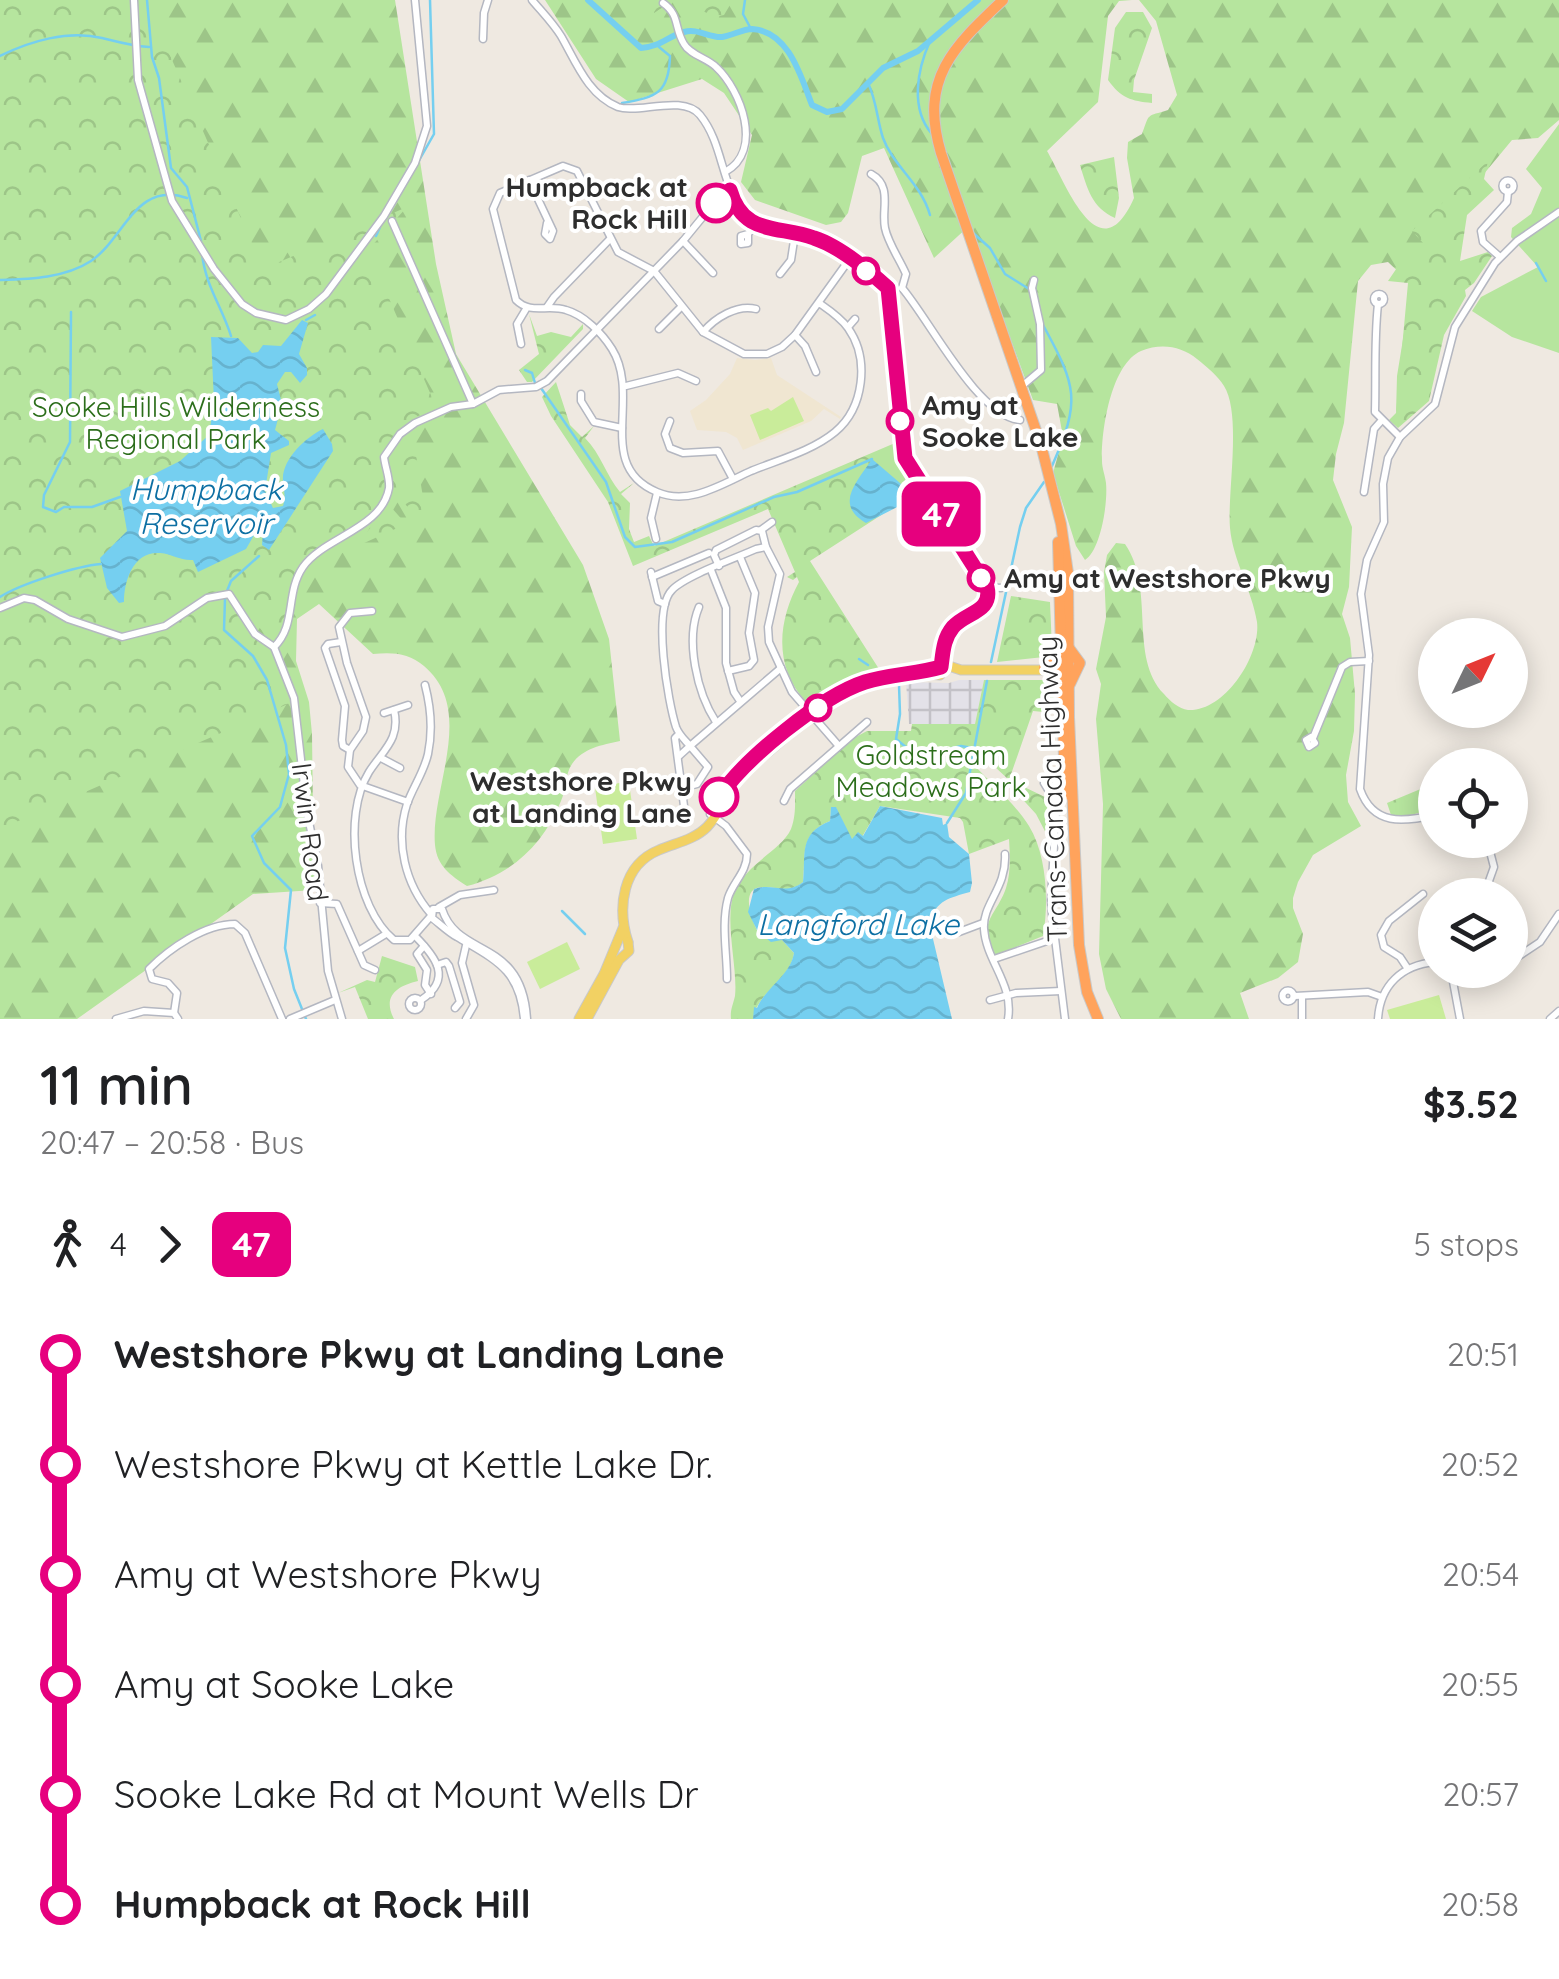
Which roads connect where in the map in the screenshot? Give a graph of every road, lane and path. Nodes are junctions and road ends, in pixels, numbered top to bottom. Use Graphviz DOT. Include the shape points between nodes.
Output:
graph roads {
  1 [pos="134,0"];
  2 [pos="415,0"];
  3 [pos="488,0"];
  4 [pos="532,0"];
  5 [pos="1000,0"];
  6 [pos="663,3"];
  7 [pos="483,39"];
  8 [pos="725,172"];
  9 [pos="871,174"];
  10 [pos="529,180"];
  11 [pos="730,190"];
  12 [pos="1508,192"];
  13 [pos="720,196"];
  14 [pos="734,202"];
  15 [pos="1559,210"];
  16 [pos="392,221"];
  17 [pos="548,223"];
  18 [pos="756,224"];
  19 [pos="748,234"];
  20 [pos="795,234"];
  21 [pos="609,240"];
  22 [pos="682,242"];
  23 [pos="1499,256"];
  24 [pos="849,260"];
  25 [pos="654,271"];
  26 [pos="714,274"];
  27 [pos="780,274"];
  28 [pos="1034,280"];
  29 [pos="902,288"];
  30 [pos="889,290"];
  31 [pos="819,302"];
  32 [pos="1378,304"];
  33 [pos="547,307"];
  34 [pos="682,307"];
  35 [pos="526,308"];
  36 [pos="756,309"];
  37 [pos="855,320"];
  38 [pos="848,327"];
  39 [pos="597,330"];
  40 [pos="659,330"];
  41 [pos="703,332"];
  42 [pos="796,335"];
  43 [pos="520,344"];
  44 [pos="816,372"];
  45 [pos="696,381"];
  46 [pos="626,386"];
  47 [pos="1021,386"];
  48 [pos="581,394"];
  49 [pos="473,404"];
  50 [pos="1020,420"];
  51 [pos="1382,420"];
  52 [pos="670,421"];
  53 [pos="622,428"];
  54 [pos="1399,436"];
  55 [pos="1045,474"];
  56 [pos="733,479"];
  57 [pos="657,492"];
  58 [pos="1364,492"];
  59 [pos="772,522"];
  60 [pos="761,530"];
  61 [pos="656,539"];
  62 [pos="766,547"];
  63 [pos="709,553"];
  64 [pos="740,556"];
  65 [pos="694,561"];
  66 [pos="719,566"];
  67 [pos="710,570"];
  68 [pos="700,575"];
  69 [pos="987,587"];
  70 [pos="1001,588"];
  71 [pos="1060,599"];
  72 [pos="666,604"];
  73 [pos="699,607"];
  74 [pos="0,608"];
  75 [pos="372,610"];
  76 [pos="341,642"];
  77 [pos="274,646"];
  78 [pos="1065,649"];
  79 [pos="1083,661"];
  80 [pos="1368,661"];
  81 [pos="781,668"];
  82 [pos="1065,669"];
  83 [pos="1045,670"];
  84 [pos="728,671"];
  85 [pos="945,671"];
  86 [pos="898,675"];
  87 [pos="425,684"];
  88 [pos="1065,689"];
  89 [pos="740,701"];
  90 [pos="408,705"];
  91 [pos="394,710"];
  92 [pos="384,713"];
  93 [pos="810,714"];
  94 [pos="716,722"];
  95 [pos="867,722"];
  96 [pos="679,734"];
  97 [pos="1313,738"];
  98 [pos="838,745"];
  99 [pos="690,746"];
  100 [pos="350,750"];
  101 [pos="679,756"];
  102 [pos="380,758"];
  103 [pos="400,768"];
  104 [pos="364,787"];
  105 [pos="681,788"];
  106 [pos="784,801"];
  107 [pos="408,802"];
  108 [pos="1056,803"];
  109 [pos="712,816"];
  110 [pos="1418,817"];
  111 [pos="686,820"];
  112 [pos="1005,854"];
  113 [pos="494,890"];
  114 [pos="1418,898"];
  115 [pos="320,904"];
  116 [pos="1559,914"];
  117 [pos="436,916"];
  118 [pos="958,922"];
  119 [pos="983,922"];
  120 [pos="1554,933"];
  121 [pos="386,934"];
  122 [pos="415,936"];
  123 [pos="467,941"];
  124 [pos="1047,941"];
  125 [pos="621,943"];
  126 [pos="424,946"];
  127 [pos="358,951"];
  128 [pos="1528,952"];
  129 [pos="994,958"];
  130 [pos="437,965"];
  131 [pos="1418,966"];
  132 [pos="1408,969"];
  133 [pos="375,970"];
  134 [pos="727,979"];
  135 [pos="1453,988"];
  136 [pos="1061,991"];
  137 [pos="431,994"];
  138 [pos="1008,996"];
  139 [pos="1382,997"];
  140 [pos="335,1000"];
  141 [pos="421,1000"];
  142 [pos="990,1000"];
  143 [pos="455,1008"];
  144 [pos="1559,1012"];
  145 [pos="176,1016"];
  146 [pos="116,1019"];
  147 [pos="282,1019"];
  148 [pos="290,1019"];
  149 [pos="342,1019"];
  150 [pos="466,1019"];
  151 [pos="525,1019"];
  152 [pos="579,1019"];
  153 [pos="586,1019"];
  154 [pos="1008,1019"];
  155 [pos="1065,1019"];
  156 [pos="1095,1019"];
  157 [pos="1302,1019"];
  158 [pos="1378,1019"];
  159 [pos="1460,1019"];
  160 [pos="1550,1019"];
  1 -- 2 [label="street" via="138,80 172,201 242,304 286,320 338,281 406,183 422,146 427,126"];
  3 -- 7 [label="street"];
  4 -- 8 [label="street" via="594,91 625,109 695,110"];
  5 -- 47 [label="highway, Trans-Canada Highway" via="948,57 934,116 940,153"];
  5 -- 55 [label="highway, Trans-Canada Highway" via="946,53 933,86 930,121"];
  6 -- 8 [label="street" via="673,11 687,49 712,62 741,104 746,137"];
  8 -- 11 [label="street"];
  9 -- 29 [label="street" via="886,197 884,228 906,274"];
  10 -- 17 [label="street"];
  10 -- 21 [label="street" via="562,166 577,171"];
  10 -- 35 [label="street" via="500,193 493,209 513,293"];
  11 -- 13 [label="street"];
  11 -- 14 [label="street"];
  12 -- 23 [label="street" via="1481,231"];
  13 -- 14 [label="street"];
  13 -- 22 [label="street"];
  14 -- 18 [label="street"];
  15 -- 23 [label="street" via="1510,241"];
  16 -- 49 [label="street"];
  18 -- 19 [label="street"];
  18 -- 20 [label="street"];
  20 -- 24 [label="street"];
  20 -- 27 [label="street" via="791,260"];
  21 -- 25 [label="street" via="623,256"];
  21 -- 33 [label="street"];
  22 -- 25 [label="street"];
  22 -- 26 [label="street"];
  23 -- 54 [label="street" via="1451,325 1431,402"];
  24 -- 30 [label="street"];
  24 -- 31 [label="street"];
  25 -- 34 [label="street"];
  25 -- 39 [label="street"];
  28 -- 47 [label="street" via="1042,365"];
  29 -- 30 [label="street"];
  29 -- 50 [label="street" via="949,360 1002,415"];
  30 -- 69 [label="street" via="905,458"];
  31 -- 38 [label="street"];
  31 -- 42 [label="street"];
  32 -- 51 [label="street" via="1375,410"];
  33 -- 35 [label="street"];
  33 -- 39 [label="street" via="568,310"];
  34 -- 40 [label="street"];
  34 -- 41 [label="street"];
  35 -- 43 [label="street" via="517,324"];
  36 -- 41 [label="street" via="746,306 713,320"];
  37 -- 38 [label="street"];
  38 -- 56 [label="street" via="862,376 848,418 820,442"];
  39 -- 46 [label="street"];
  39 -- 49 [label="street" via="540,386 504,389"];
  41 -- 42 [label="street" via="755,356"];
  42 -- 44 [label="street"];
  45 -- 46 [label="street" via="678,373"];
  46 -- 53 [label="street"];
  47 -- 55 [label="highway"];
  47 -- 78 [label="highway, Trans-Canada Highway" via="1062,524"];
  48 -- 53 [label="street" via="594,422"];
  49 -- 77 [label="street" via="446,409 400,434 384,457 386,496 363,523 304,567 287,630"];
  51 -- 54 [label="street"];
  51 -- 58 [label="street" via="1374,429"];
  52 -- 56 [label="street" via="664,434 670,448 718,451"];
  53 -- 57 [label="street" via="626,463"];
  54 -- 80 [label="street" via="1383,463 1382,528 1360,594"];
  55 -- 71 [label="highway, Trans-Canada Highway" via="1058,540"];
  56 -- 57 [label="street" via="696,495"];
  57 -- 61 [label="street" via="651,518"];
  59 -- 60 [label="street"];
  60 -- 62 [label="street"];
  60 -- 66 [label="street" via="716,550"];
  62 -- 64 [label="street"];
  62 -- 81 [label="street" via="780,574 768,632"];
  63 -- 65 [label="street"];
  64 -- 66 [label="street"];
  64 -- 84 [label="street" via="755,593 749,633 754,660"];
  65 -- 68 [label="street"];
  65 -- 72 [label="street" via="652,575 658,601"];
  66 -- 67 [label="street"];
  67 -- 68 [label="street"];
  67 -- 84 [label="street" via="727,611"];
  68 -- 72 [label="street" via="673,589"];
  69 -- 70 [label="street"];
  69 -- 85 [label="street" via="986,603 953,627"];
  71 -- 78 [label="highway, Trans-Canada Highway"];
  71 -- 82 [label="highway"];
  72 -- 96 [label="street" via="664,663"];
  73 -- 94 [label="street" via="697,668"];
  74 -- 77 [label="street" via="35,600 122,637 164,626 206,598 230,594 255,634"];
  75 -- 76 [label="street" via="346,616"];
  76 -- 100 [label="street" via="366,717"];
  76 -- 100 [label="street" via="325,648 344,700 342,740"];
  77 -- 115 [label="street, Irwin Road" via="294,698"];
  78 -- 79 [label="highway"];
  78 -- 82 [label="highway, Trans-Canada Highway"];
  78 -- 83 [label="highway"];
  79 -- 82 [label="street"];
  79 -- 88 [label="highway"];
  80 -- 97 [label="street" via="1342,667"];
  80 -- 110 [label="street" via="1362,795 1394,821"];
  81 -- 89 [label="street"];
  81 -- 93 [label="street"];
  82 -- 83 [label="main road"];
  82 -- 88 [label="highway, Trans-Canada Highway"];
  83 -- 85 [label="main road"];
  83 -- 85 [label="main road"];
  83 -- 88 [label="highway"];
  84 -- 89 [label="street"];
  85 -- 86 [label="main road"];
  85 -- 86 [label="main road"];
  86 -- 93 [label="main road" via="852,687"];
  87 -- 107 [label="street" via="429,748"];
  88 -- 156 [label="highway, Trans-Canada Highway" via="1074,961"];
  89 -- 94 [label="street"];
  90 -- 91 [label="street"];
  91 -- 92 [label="street"];
  91 -- 102 [label="street" via="395,735"];
  93 -- 98 [label="street"];
  93 -- 109 [label="main road" via="734,776"];
  94 -- 99 [label="street"];
  95 -- 98 [label="street"];
  96 -- 99 [label="street"];
  96 -- 101 [label="street"];
  98 -- 106 [label="street"];
  99 -- 101 [label="street"];
  99 -- 105 [label="street" via="708,767 697,784"];
  100 -- 104 [label="street" via="350,773"];
  101 -- 105 [label="street"];
  102 -- 103 [label="street"];
  102 -- 104 [label="street"];
  104 -- 107 [label="street"];
  104 -- 121 [label="street" via="357,864"];
  105 -- 111 [label="street"];
  107 -- 117 [label="street" via="404,859 412,886"];
  108 -- 136 [label="street" via="1052,914"];
  109 -- 125 [label="main road" via="631,872"];
  109 -- 134 [label="street" via="748,854 728,900"];
  112 -- 119 [label="street" via="1002,884"];
  113 -- 117 [label="street" via="460,895"];
  114 -- 132 [label="street" via="1381,935 1384,947"];
  115 -- 127 [label="street" via="337,904"];
  115 -- 140 [label="street, Irwin Road"];
  116 -- 120 [label="street"];
  117 -- 122 [label="street"];
  117 -- 123 [label="street"];
  118 -- 119 [label="street" via="959,932"];
  119 -- 129 [label="street"];
  120 -- 128 [label="street"];
  121 -- 122 [label="street" via="400,942"];
  121 -- 127 [label="street"];
  122 -- 126 [label="street"];
  123 -- 150 [label="street" via="462,967 474,1005"];
  123 -- 151 [label="street" via="510,975"];
  124 -- 129 [label="street"];
  125 -- 152 [label="main road"];
  125 -- 153 [label="main road" via="616,952 624,955"];
  126 -- 130 [label="street"];
  126 -- 137 [label="street" via="417,954"];
  127 -- 133 [label="street"];
  129 -- 138 [label="street"];
  130 -- 137 [label="street"];
  130 -- 143 [label="street" via="449,966 460,1000"];
  131 -- 132 [label="street"];
  132 -- 139 [label="street"];
  135 -- 159 [label="street"];
  136 -- 138 [label="street"];
  136 -- 155 [label="street"];
  137 -- 141 [label="street"];
  138 -- 142 [label="street"];
  138 -- 154 [label="street"];
  139 -- 157 [label="street" via="1298,996"];
  139 -- 158 [label="street"];
  140 -- 148 [label="street"];
  140 -- 149 [label="street, Irwin Road"];
  144 -- 160 [label="street"];
  145 -- 146 [label="street" via="144,1011"];
  145 -- 147 [label="street" via="177,993 152,980 149,969 212,927 235,924"];
}
